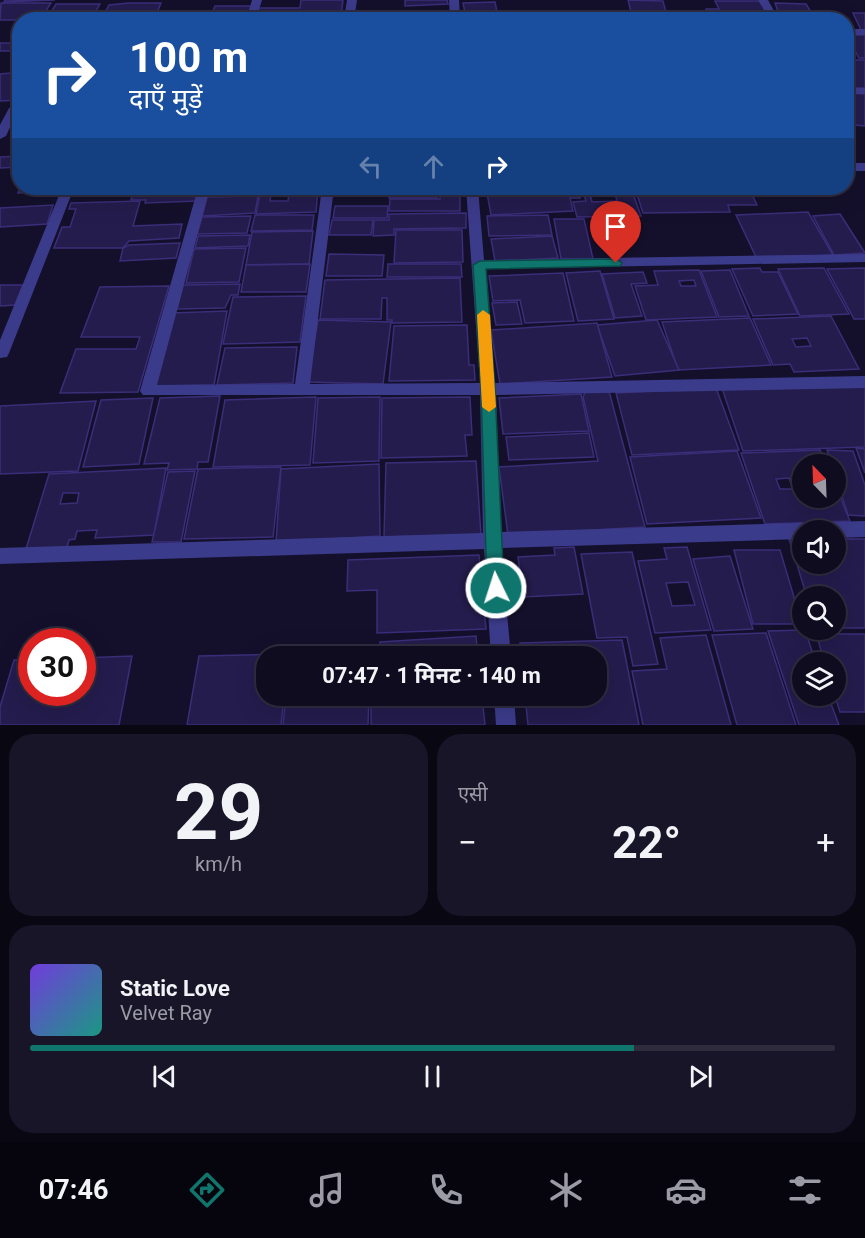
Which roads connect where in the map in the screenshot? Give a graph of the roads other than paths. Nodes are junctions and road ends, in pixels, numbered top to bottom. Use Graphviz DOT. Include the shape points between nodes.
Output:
graph roads {
  1 [pos="12,112"];
  2 [pos="0,136"];
  3 [pos="65,195"];
  4 [pos="202,195"];
  5 [pos="327,195"];
  6 [pos="473,195"];
  7 [pos="865,258"];
  8 [pos="480,265"];
  9 [pos="1,354"];
  10 [pos="865,382"];
  11 [pos="488,389"];
  12 [pos="302,390"];
  13 [pos="865,529"];
  14 [pos="492,542"];
  15 [pos="0,556"];
  16 [pos="500,646"];
  17 [pos="505,706"];
  18 [pos="506,725"];
  1 -- 2 [label="street"];
  3 -- 9 [label="street"];
  4 -- 12 [label="street" via="148,391"];
  5 -- 12 [label="street"];
  6 -- 8 [label="street"];
  7 -- 8 [label="street"];
  8 -- 11 [label="street"];
  10 -- 11 [label="street"];
  11 -- 12 [label="street"];
  11 -- 14 [label="street"];
  13 -- 14 [label="street"];
  14 -- 15 [label="street"];
  14 -- 16 [label="street"];
  17 -- 18 [label="street"];
}
